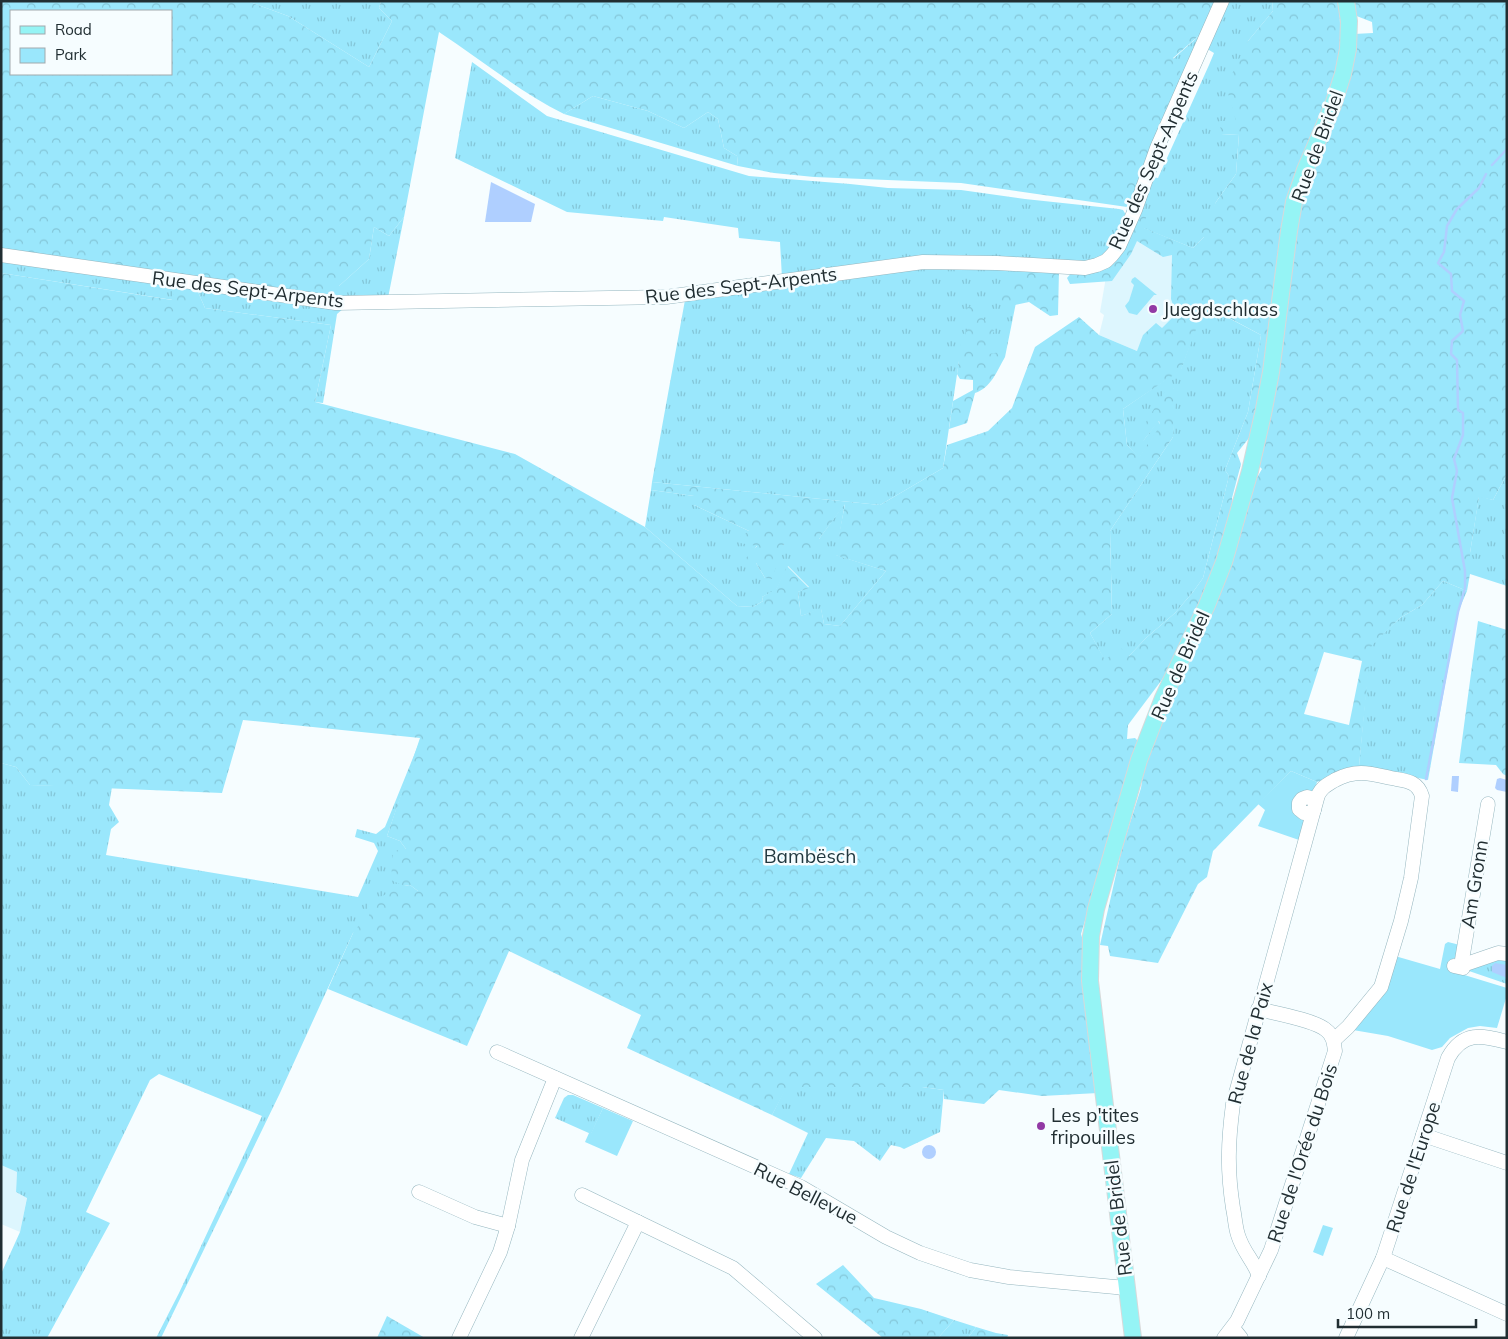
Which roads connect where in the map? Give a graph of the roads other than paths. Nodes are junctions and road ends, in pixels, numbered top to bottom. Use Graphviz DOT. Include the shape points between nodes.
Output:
graph roads {
  1 [pos="1222,1"];
  2 [pos="1346,1"];
  3 [pos="1,254"];
  4 [pos="1488,804"];
  5 [pos="1507,954"];
  6 [pos="1258,1009"];
  7 [pos="1334,1040"];
  8 [pos="1507,1042"];
  9 [pos="497,1052"];
  10 [pos="555,1078"];
  11 [pos="1423,1136"];
  12 [pos="1507,1163"];
  13 [pos="419,1192"];
  14 [pos="582,1195"];
  15 [pos="638,1222"];
  16 [pos="508,1226"];
  17 [pos="1383,1258"];
  18 [pos="1259,1276"];
  19 [pos="1126,1288"];
  20 [pos="1507,1314"];
  21 [pos="1233,1335"];
  22 [pos="459,1338"];
  23 [pos="581,1338"];
  24 [pos="815,1338"];
  25 [pos="1133,1338"];
  26 [pos="1346,1338"];
  1 -- 3 [label="street, Rue des Sept-Arpents" via="1157,148 1124,235 1112,255 1097,265 1085,268 923,262 666,297 336,303"];
  2 -- 19 [label="main road, Rue de Bridel" via="1348,49 1343,74 1294,202 1271,372 1245,488 1224,562 1139,760 1091,936 1090,981"];
  4 -- 5 [label="street, Am Gronn" via="1462,960 1458,965 1498,953"];
  6 -- 7 [label="street, Rue de l'Orée du Bois" via="1317,1024"];
  6 -- 7 [label="street, Rue de la Paix" via="1322,787 1358,772 1413,783 1420,788 1422,796 1411,878 1381,987"];
  6 -- 18 [label="street, Rue de la Paix" via="1233,1104 1228,1164 1238,1235"];
  7 -- 18 [label="street, Rue de l'Orée du Bois" via="1332,1061 1271,1250"];
  8 -- 11 [label="street, Rue de l'Europe" via="1479,1036 1470,1037 1454,1047"];
  9 -- 10 [label="street, Rue Bellevue"];
  10 -- 16 [label="street" via="522,1160"];
  10 -- 19 [label="street, Rue Bellevue" via="801,1187 920,1253 970,1270 1009,1278"];
  11 -- 12 [label="street"];
  11 -- 17 [label="street, Rue de l'Europe"];
  13 -- 16 [label="street" via="475,1217"];
  14 -- 15 [label="street"];
  15 -- 23 [label="street"];
  15 -- 24 [label="street" via="733,1268"];
  16 -- 22 [label="street" via="500,1252"];
  17 -- 20 [label="street"];
  17 -- 26 [label="street, Rue de l'Europe"];
  18 -- 21 [label="street, Rue de l'Orée du Bois"];
  19 -- 25 [label="main road, Rue de Bridel"];
}
